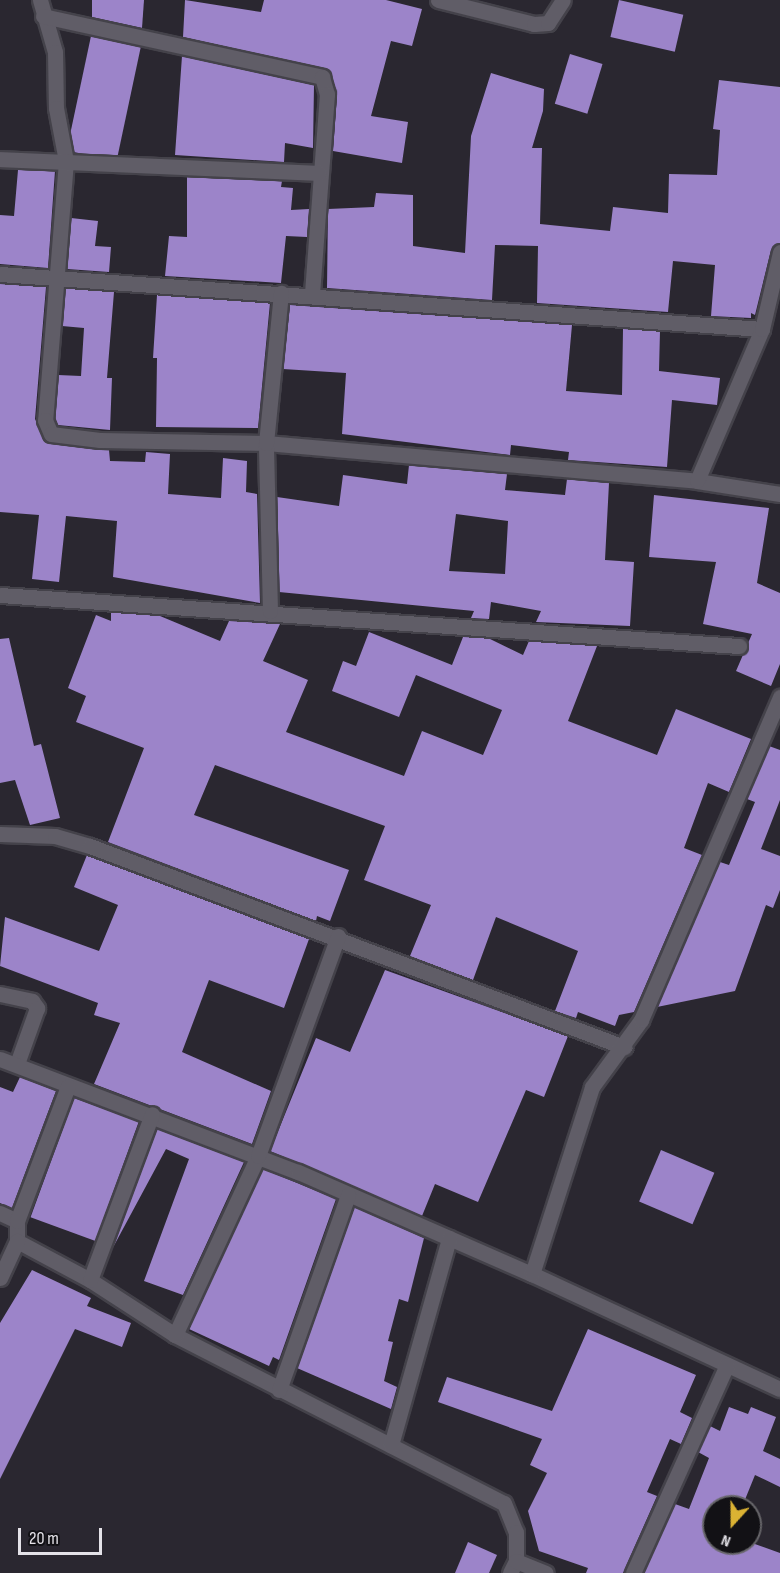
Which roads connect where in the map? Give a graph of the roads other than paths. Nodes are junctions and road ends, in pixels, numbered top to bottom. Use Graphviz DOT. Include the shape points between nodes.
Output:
graph roads {
  1 [pos="40,0"];
  2 [pos="438,0"];
  3 [pos="563,0"];
  4 [pos="43,16"];
  5 [pos="0,159"];
  6 [pos="66,161"];
  7 [pos="319,173"];
  8 [pos="780,252"];
  9 [pos="0,274"];
  10 [pos="57,278"];
  11 [pos="280,294"];
  12 [pos="312,295"];
  13 [pos="762,329"];
  14 [pos="266,443"];
  15 [pos="697,481"];
  16 [pos="780,494"];
  17 [pos="0,595"];
  18 [pos="270,611"];
  19 [pos="739,646"];
  20 [pos="780,697"];
  21 [pos="0,834"];
  22 [pos="338,936"];
  23 [pos="0,994"];
  24 [pos="624,1047"];
  25 [pos="0,1059"];
  26 [pos="17,1064"];
  27 [pos="68,1086"];
  28 [pos="152,1114"];
  29 [pos="258,1156"];
  30 [pos="348,1195"];
  31 [pos="0,1213"];
  32 [pos="17,1221"];
  33 [pos="449,1238"];
  34 [pos="17,1241"];
  35 [pos="532,1274"];
  36 [pos="0,1278"];
  37 [pos="90,1280"];
  38 [pos="174,1335"];
  39 [pos="727,1365"];
  40 [pos="780,1389"];
  41 [pos="279,1390"];
  42 [pos="391,1445"];
  43 [pos="513,1567"];
  44 [pos="546,1573"];
  45 [pos="633,1573"];
  1 -- 4 [label="street"];
  2 -- 3 [label="street" via="534,24 548,23"];
  4 -- 6 [label="street" via="55,52 56,108"];
  4 -- 7 [label="street" via="322,77 327,94"];
  5 -- 6 [label="street"];
  6 -- 7 [label="street"];
  6 -- 10 [label="street"];
  7 -- 12 [label="street"];
  8 -- 13 [label="street"];
  9 -- 10 [label="street"];
  10 -- 11 [label="street"];
  10 -- 14 [label="street" via="45,420 51,434 100,440"];
  11 -- 12 [label="street"];
  11 -- 14 [label="street"];
  12 -- 13 [label="street"];
  13 -- 15 [label="street"];
  14 -- 15 [label="street"];
  14 -- 18 [label="street"];
  15 -- 16 [label="street"];
  17 -- 18 [label="street"];
  18 -- 19 [label="street"];
  20 -- 24 [label="street" via="659,980"];
  21 -- 22 [label="street" via="55,836 90,846"];
  22 -- 24 [label="street"];
  22 -- 29 [label="street"];
  23 -- 26 [label="street" via="33,1001 37,1008"];
  24 -- 35 [label="street" via="592,1087"];
  25 -- 26 [label="street"];
  26 -- 27 [label="street"];
  27 -- 28 [label="street"];
  27 -- 32 [label="street"];
  28 -- 29 [label="street"];
  28 -- 37 [label="street"];
  29 -- 30 [label="street"];
  29 -- 38 [label="street"];
  30 -- 33 [label="street"];
  30 -- 41 [label="street"];
  31 -- 32 [label="street"];
  32 -- 34 [label="street"];
  33 -- 35 [label="street"];
  33 -- 42 [label="street"];
  34 -- 36 [label="street"];
  34 -- 37 [label="street"];
  35 -- 39 [label="street"];
  37 -- 38 [label="street"];
  38 -- 41 [label="street"];
  39 -- 40 [label="street"];
  39 -- 45 [label="street"];
  41 -- 42 [label="street"];
  42 -- 43 [label="street" via="504,1503 516,1532"];
  43 -- 44 [label="street"];
}
